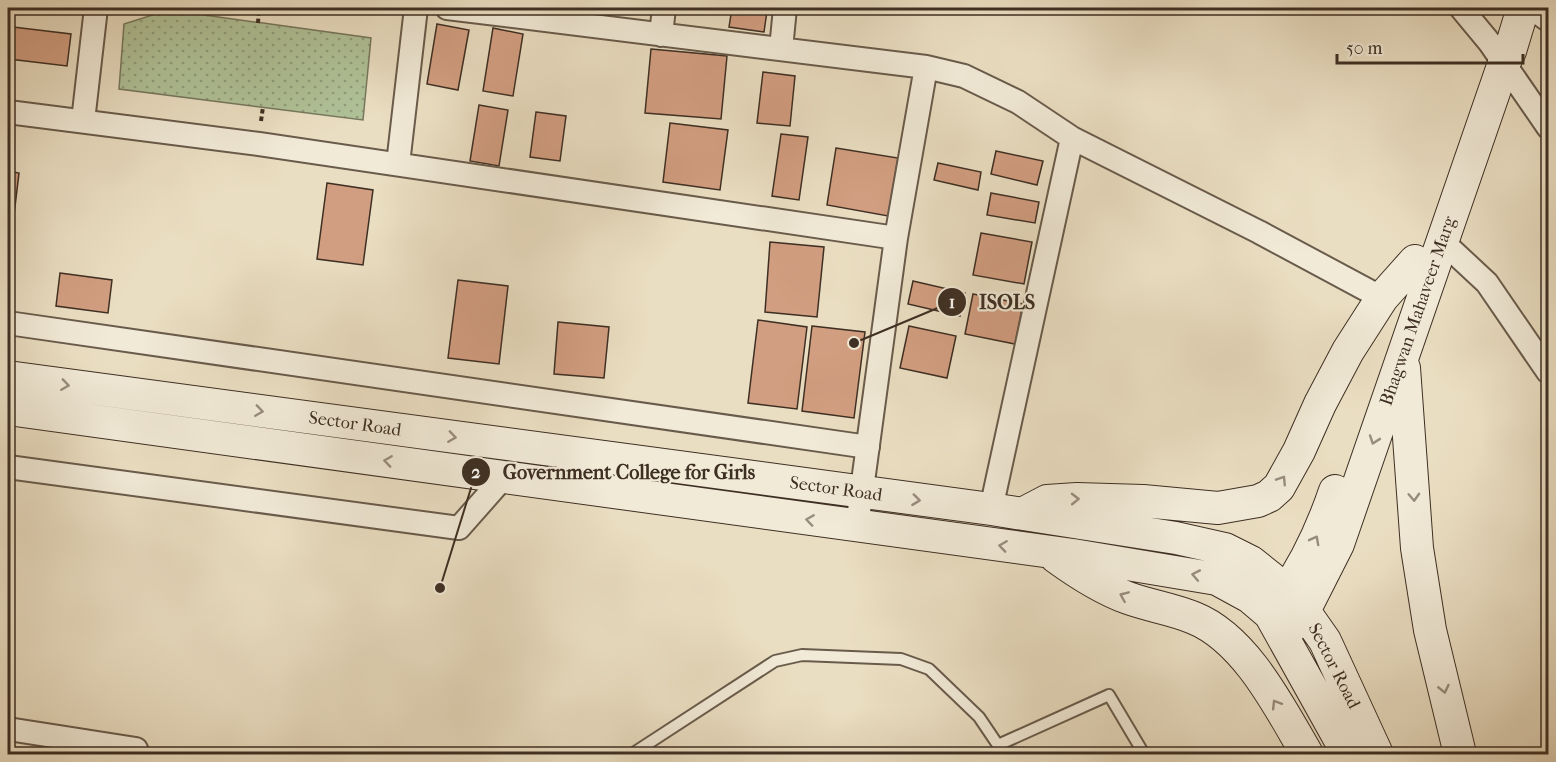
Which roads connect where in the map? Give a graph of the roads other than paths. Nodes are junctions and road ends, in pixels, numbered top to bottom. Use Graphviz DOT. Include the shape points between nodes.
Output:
graph roads {
  1 [pos="96,8"];
  2 [pos="416,8"];
  3 [pos="447,8"];
  4 [pos="664,8"];
  5 [pos="785,8"];
  6 [pos="1461,8"];
  7 [pos="1501,8"];
  8 [pos="1523,8"];
  9 [pos="1531,8"];
  10 [pos="548,14"];
  11 [pos="1548,20"];
  12 [pos="662,35"];
  13 [pos="781,49"];
  14 [pos="1497,53"];
  15 [pos="926,67"];
  16 [pos="8,112"];
  17 [pos="83,121"];
  18 [pos="1548,127"];
  19 [pos="1072,138"];
  20 [pos="398,164"];
  21 [pos="896,238"];
  22 [pos="1443,242"];
  23 [pos="1415,261"];
  24 [pos="1382,298"];
  25 [pos="8,323"];
  26 [pos="1403,355"];
  27 [pos="1548,372"];
  28 [pos="8,377"];
  29 [pos="8,409"];
  30 [pos="868,447"];
  31 [pos="8,467"];
  32 [pos="504,477"];
  33 [pos="863,493"];
  34 [pos="1006,512"];
  35 [pos="857,526"];
  36 [pos="1050,552"];
  37 [pos="1286,614"];
  38 [pos="8,729"];
  39 [pos="136,749"];
  40 [pos="1001,750"];
  41 [pos="632,754"];
  42 [pos="1144,754"];
  43 [pos="1307,754"];
  44 [pos="1348,754"];
  45 [pos="1377,754"];
  46 [pos="1460,754"];
  1 -- 17 [label="street"];
  2 -- 20 [label="street"];
  3 -- 10 [label="street"];
  4 -- 12 [label="street"];
  5 -- 13 [label="street"];
  6 -- 14 [label="street"];
  7 -- 14 [label="main road, Bhagwan Mahaveer Marg"];
  8 -- 14 [label="main road, Bhagwan Mahaveer Marg" via="1510,51"];
  9 -- 11 [label="street"];
  10 -- 12 [label="street"];
  12 -- 13 [label="street"];
  13 -- 15 [label="street"];
  14 -- 18 [label="street"];
  14 -- 22 [label="main road, Bhagwan Mahaveer Marg"];
  14 -- 23 [label="main road, Bhagwan Mahaveer Marg"];
  15 -- 19 [label="street" via="964,76 1018,102"];
  15 -- 21 [label="street"];
  16 -- 17 [label="street"];
  17 -- 20 [label="street"];
  19 -- 24 [label="street"];
  19 -- 34 [label="street"];
  20 -- 21 [label="street"];
  21 -- 30 [label="street"];
  22 -- 26 [label="main road, Bhagwan Mahaveer Marg"];
  22 -- 27 [label="street" via="1487,283"];
  23 -- 24 [label="main road"];
  37 -- 23 [label="main road, Bhagwan Mahaveer Marg, one-way" via="1324,522"];
  34 -- 24 [label="main road, one-way" via="1047,501 1077,499 1218,508 1269,496 1279,487 1348,351"];
  25 -- 30 [label="street"];
  26 -- 37 [label="main road, Bhagwan Mahaveer Marg, one-way" via="1338,544"];
  26 -- 46 [label="main road, one-way" via="1417,548 1430,630"];
  28 -- 33 [label="main road, Sector Road, one-way"];
  32 -- 29 [label="main road, Sector Road, one-way"];
  30 -- 33 [label="street"];
  31 -- 32 [label="street" via="459,528"];
  35 -- 32 [label="main road, Sector Road, one-way"];
  33 -- 34 [label="main road, Sector Road, one-way"];
  33 -- 35 [label="street"];
  34 -- 37 [label="main road, Sector Road" via="1225,549 1251,562"];
  36 -- 35 [label="main road, Sector Road, one-way"];
  37 -- 36 [label="main road, Sector Road, one-way" via="1217,579"];
  43 -- 36 [label="main road, one-way" via="1258,675 1230,640 1196,619 1127,598 1076,572"];
  37 -- 44 [label="main road, Sector Road"];
  37 -- 45 [label="main road, Sector Road" via="1325,641"];
  38 -- 39 [label="street"];
  40 -- 41 [label="lane" via="979,717 929,669 901,659 802,655 775,661"];
  40 -- 42 [label="lane" via="1109,695"];
}
